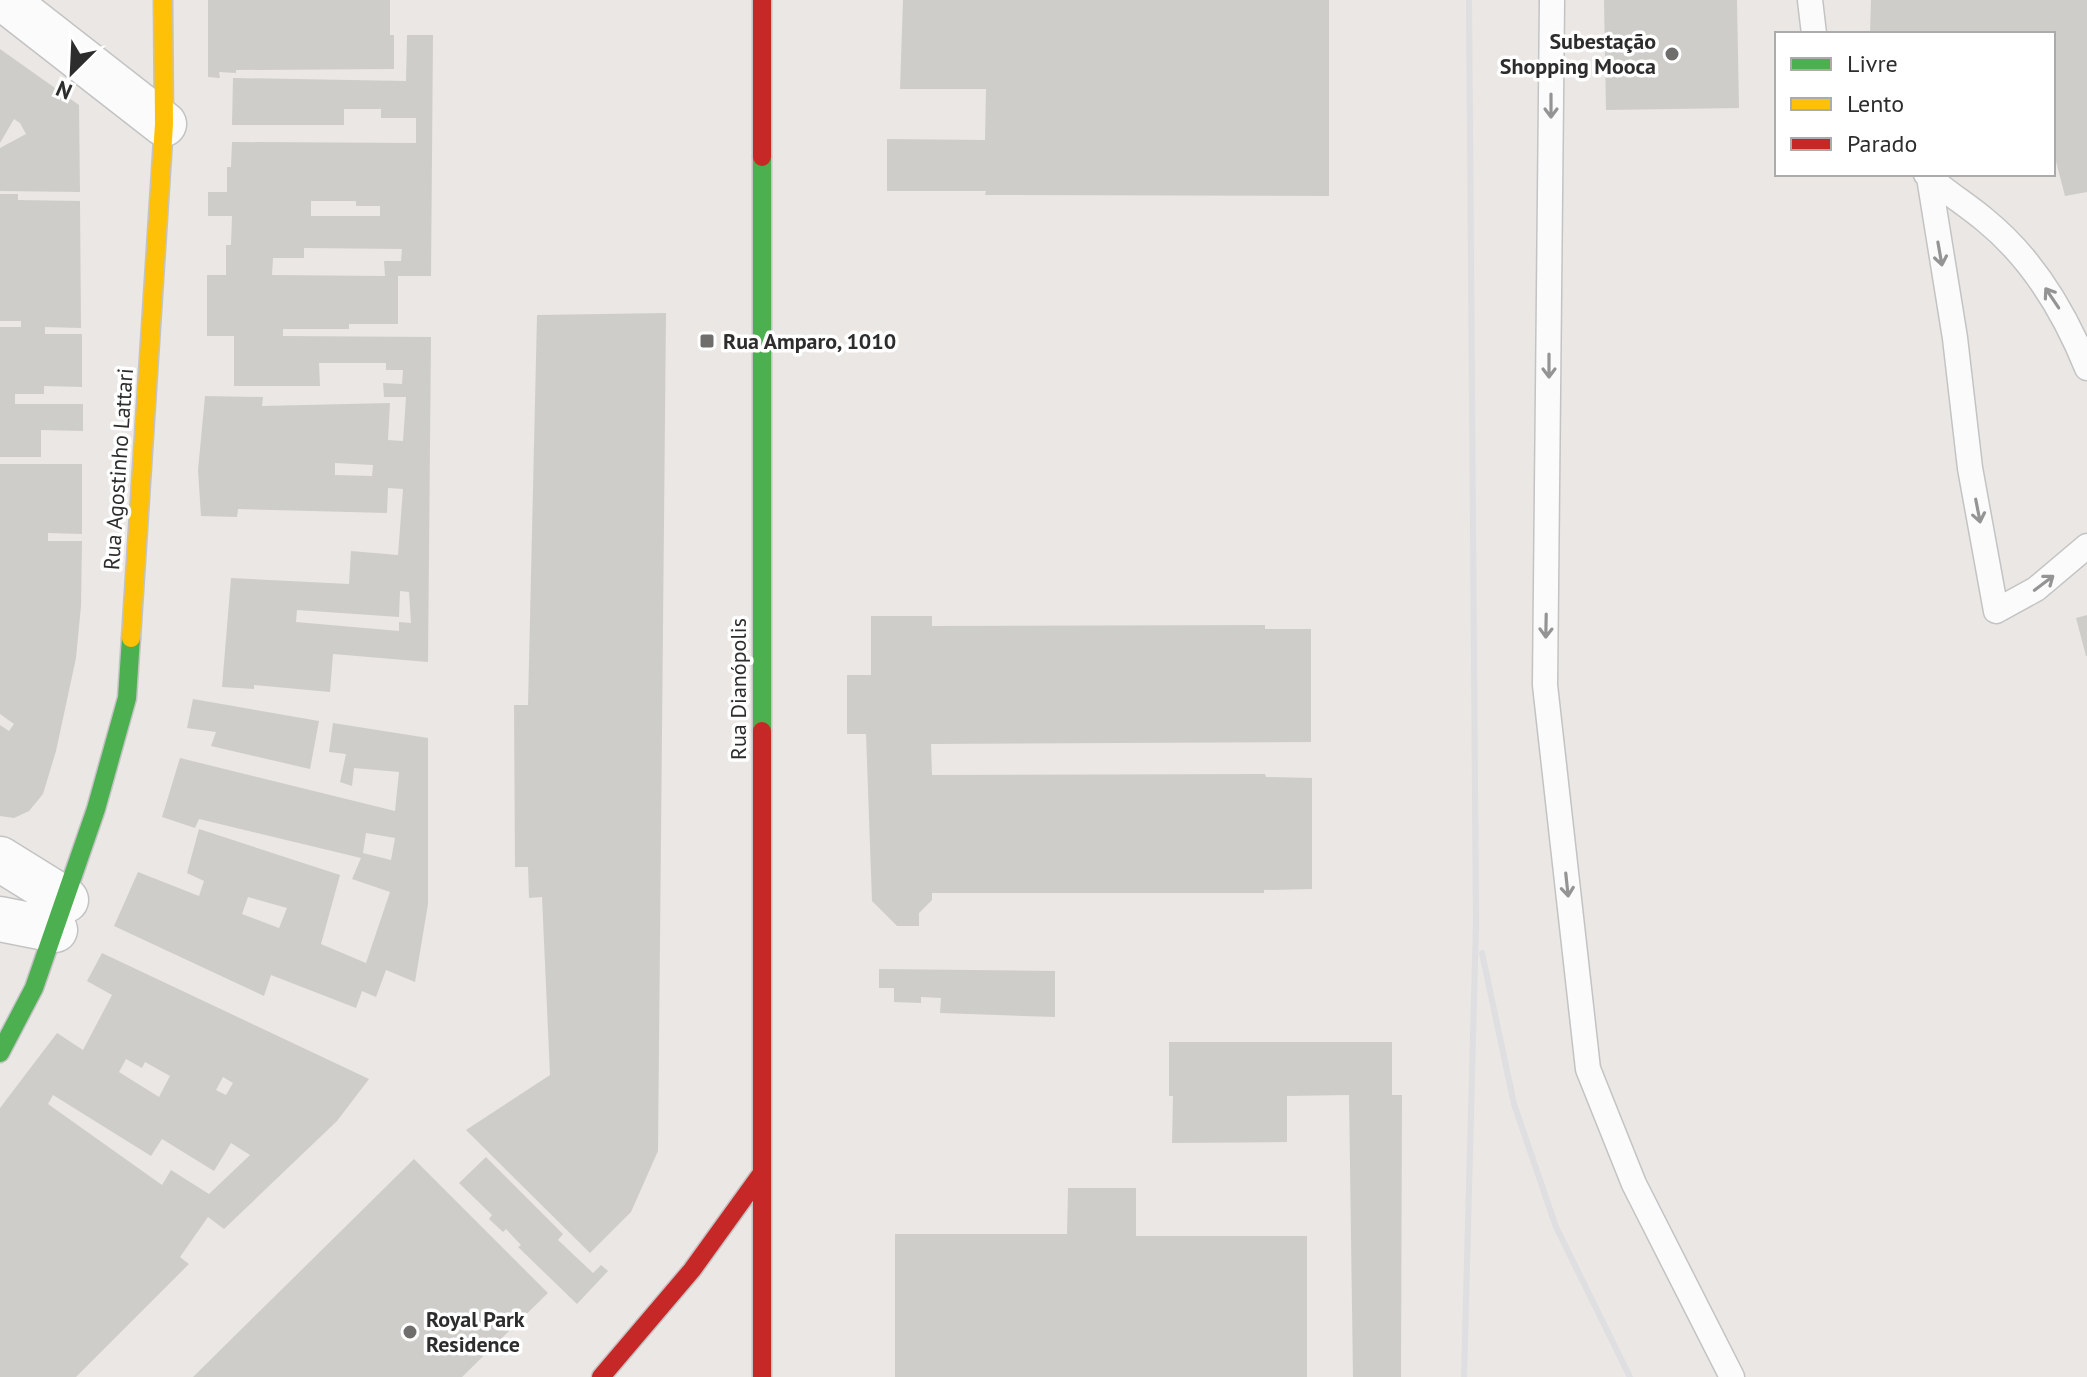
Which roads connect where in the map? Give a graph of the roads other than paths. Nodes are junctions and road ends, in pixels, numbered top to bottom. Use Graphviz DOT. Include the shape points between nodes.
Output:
graph roads {
  1 [pos="5,0"];
  2 [pos="163,0"];
  3 [pos="762,0"];
  4 [pos="1552,0"];
  5 [pos="1810,0"];
  6 [pos="1814,32"];
  7 [pos="164,124"];
  8 [pos="1927,176"];
  9 [pos="2087,368"];
  10 [pos="2087,546"];
  11 [pos="0,859"];
  12 [pos="61,915"];
  13 [pos="0,919"];
  14 [pos="0,1053"];
  15 [pos="762,1173"];
  16 [pos="601,1377"];
  17 [pos="762,1377"];
  18 [pos="1732,1377"];
  1 -- 7 [label="street"];
  2 -- 7 [label="street, Rua Agostinho Lattari"];
  3 -- 15 [label="street, Rua Dianópolis"];
  4 -- 18 [label="lane, one-way" via="1545,685 1588,1069 1634,1184"];
  5 -- 6 [label="lane"];
  7 -- 12 [label="street, Rua Agostinho Lattari" via="127,698 108,775"];
  9 -- 8 [label="lane, one-way" via="2057,304 2026,261 1987,221"];
  8 -- 10 [label="lane, one-way" via="1996,611 2036,589"];
  11 -- 12 [label="street"];
  12 -- 13 [label="street"];
  12 -- 14 [label="street, Rua Agostinho Lattari" via="34,989"];
  15 -- 16 [label="street" via="692,1270"];
  15 -- 17 [label="street, Rua Dianópolis"];
}
